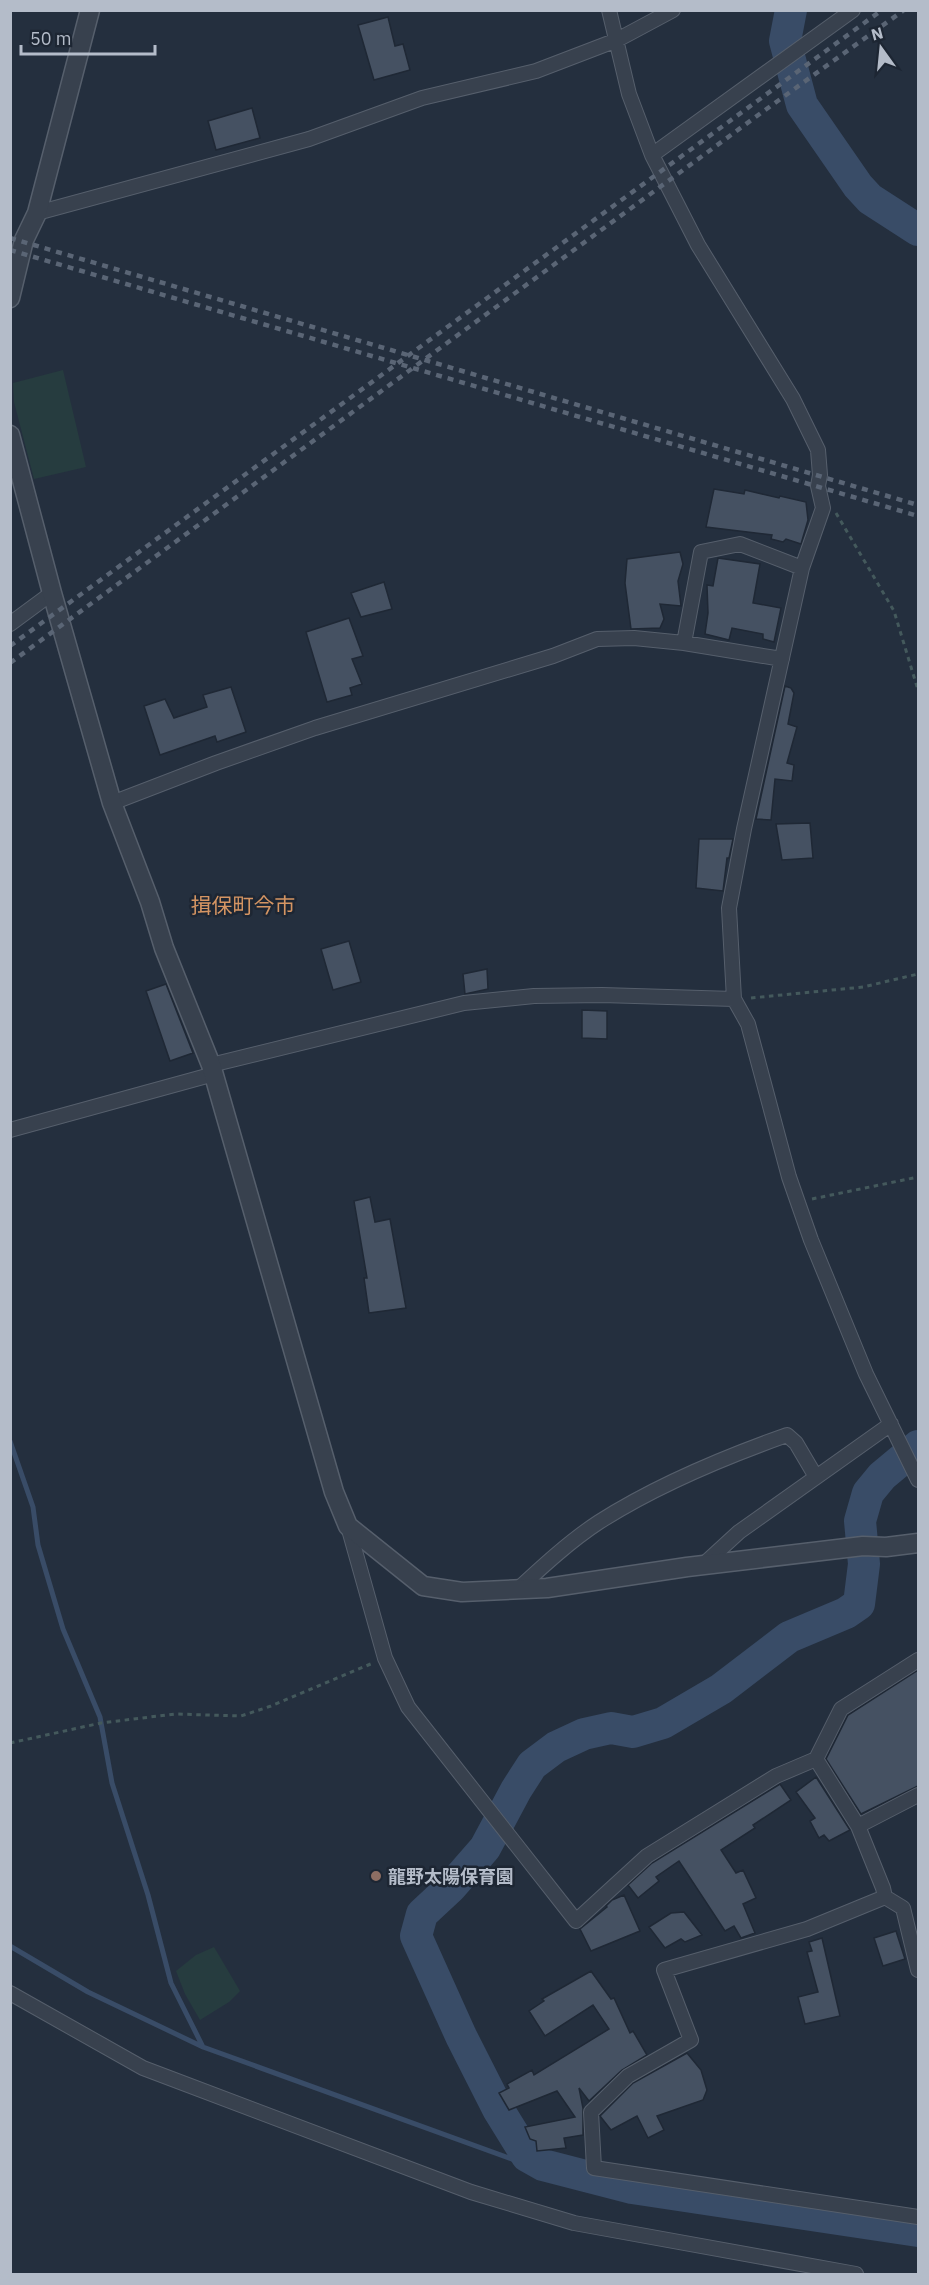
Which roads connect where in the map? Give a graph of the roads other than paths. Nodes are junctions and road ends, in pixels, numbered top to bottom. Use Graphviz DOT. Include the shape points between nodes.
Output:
graph roads {
  1 [pos="90,10"];
  2 [pos="609,10"];
  3 [pos="673,10"];
  4 [pos="853,10"];
  5 [pos="618,40"];
  6 [pos="652,155"];
  7 [pos="37,213"];
  8 [pos="10,298"];
  9 [pos="10,435"];
  10 [pos="802,568"];
  11 [pos="52,593"];
  12 [pos="10,624"];
  13 [pos="684,643"];
  14 [pos="782,659"];
  15 [pos="112,803"];
  16 [pos="734,999"];
  17 [pos="212,1069"];
  18 [pos="10,1130"];
  19 [pos="891,1424"];
  20 [pos="816,1477"];
  21 [pos="918,1480"];
  22 [pos="348,1526"];
  23 [pos="918,1543"];
  24 [pos="703,1565"];
  25 [pos="517,1590"];
  26 [pos="918,1660"];
  27 [pos="816,1759"];
  28 [pos="918,1795"];
  29 [pos="858,1826"];
  30 [pos="885,1897"];
  31 [pos="918,1970"];
  32 [pos="10,1993"];
  33 [pos="918,2217"];
  34 [pos="856,2274"];
  1 -- 7 [label="street"];
  2 -- 5 [label="street"];
  3 -- 5 [label="street"];
  4 -- 6 [label="street"];
  5 -- 6 [label="street" via="629,94"];
  5 -- 7 [label="street" via="536,72 422,98 309,139"];
  6 -- 10 [label="street" via="698,245 793,399 818,450 818,486 823,508"];
  7 -- 8 [label="street" via="24,240"];
  9 -- 11 [label="street"];
  10 -- 13 [label="street" via="740,544 701,552"];
  10 -- 14 [label="street"];
  11 -- 12 [label="street"];
  11 -- 15 [label="street"];
  13 -- 14 [label="street"];
  13 -- 15 [label="street" via="597,639 315,728"];
  14 -- 16 [label="street" via="729,908"];
  15 -- 17 [label="street"];
  16 -- 17 [label="street" via="602,994 464,1003"];
  16 -- 19 [label="street" via="748,1024 797,1202 866,1374"];
  17 -- 18 [label="street"];
  17 -- 22 [label="street" via="334,1492"];
  19 -- 20 [label="street"];
  19 -- 21 [label="street"];
  20 -- 24 [label="street" via="739,1532"];
  20 -- 25 [label="street" via="787,1435 725,1458 598,1523"];
  22 -- 25 [label="street" via="423,1586 462,1592"];
  22 -- 27 [label="street" via="385,1658 408,1707 576,1921 647,1857 776,1776"];
  23 -- 24 [label="street"];
  24 -- 25 [label="street"];
  26 -- 27 [label="street" via="841,1709"];
  27 -- 29 [label="street"];
  28 -- 29 [label="street"];
  29 -- 30 [label="street"];
  30 -- 31 [label="street" via="903,1908"];
  30 -- 33 [label="street" via="807,1929 664,1970 691,2040 628,2076 591,2112 594,2168"];
  32 -- 34 [label="street" via="143,2068 471,2192 574,2223"];
}
